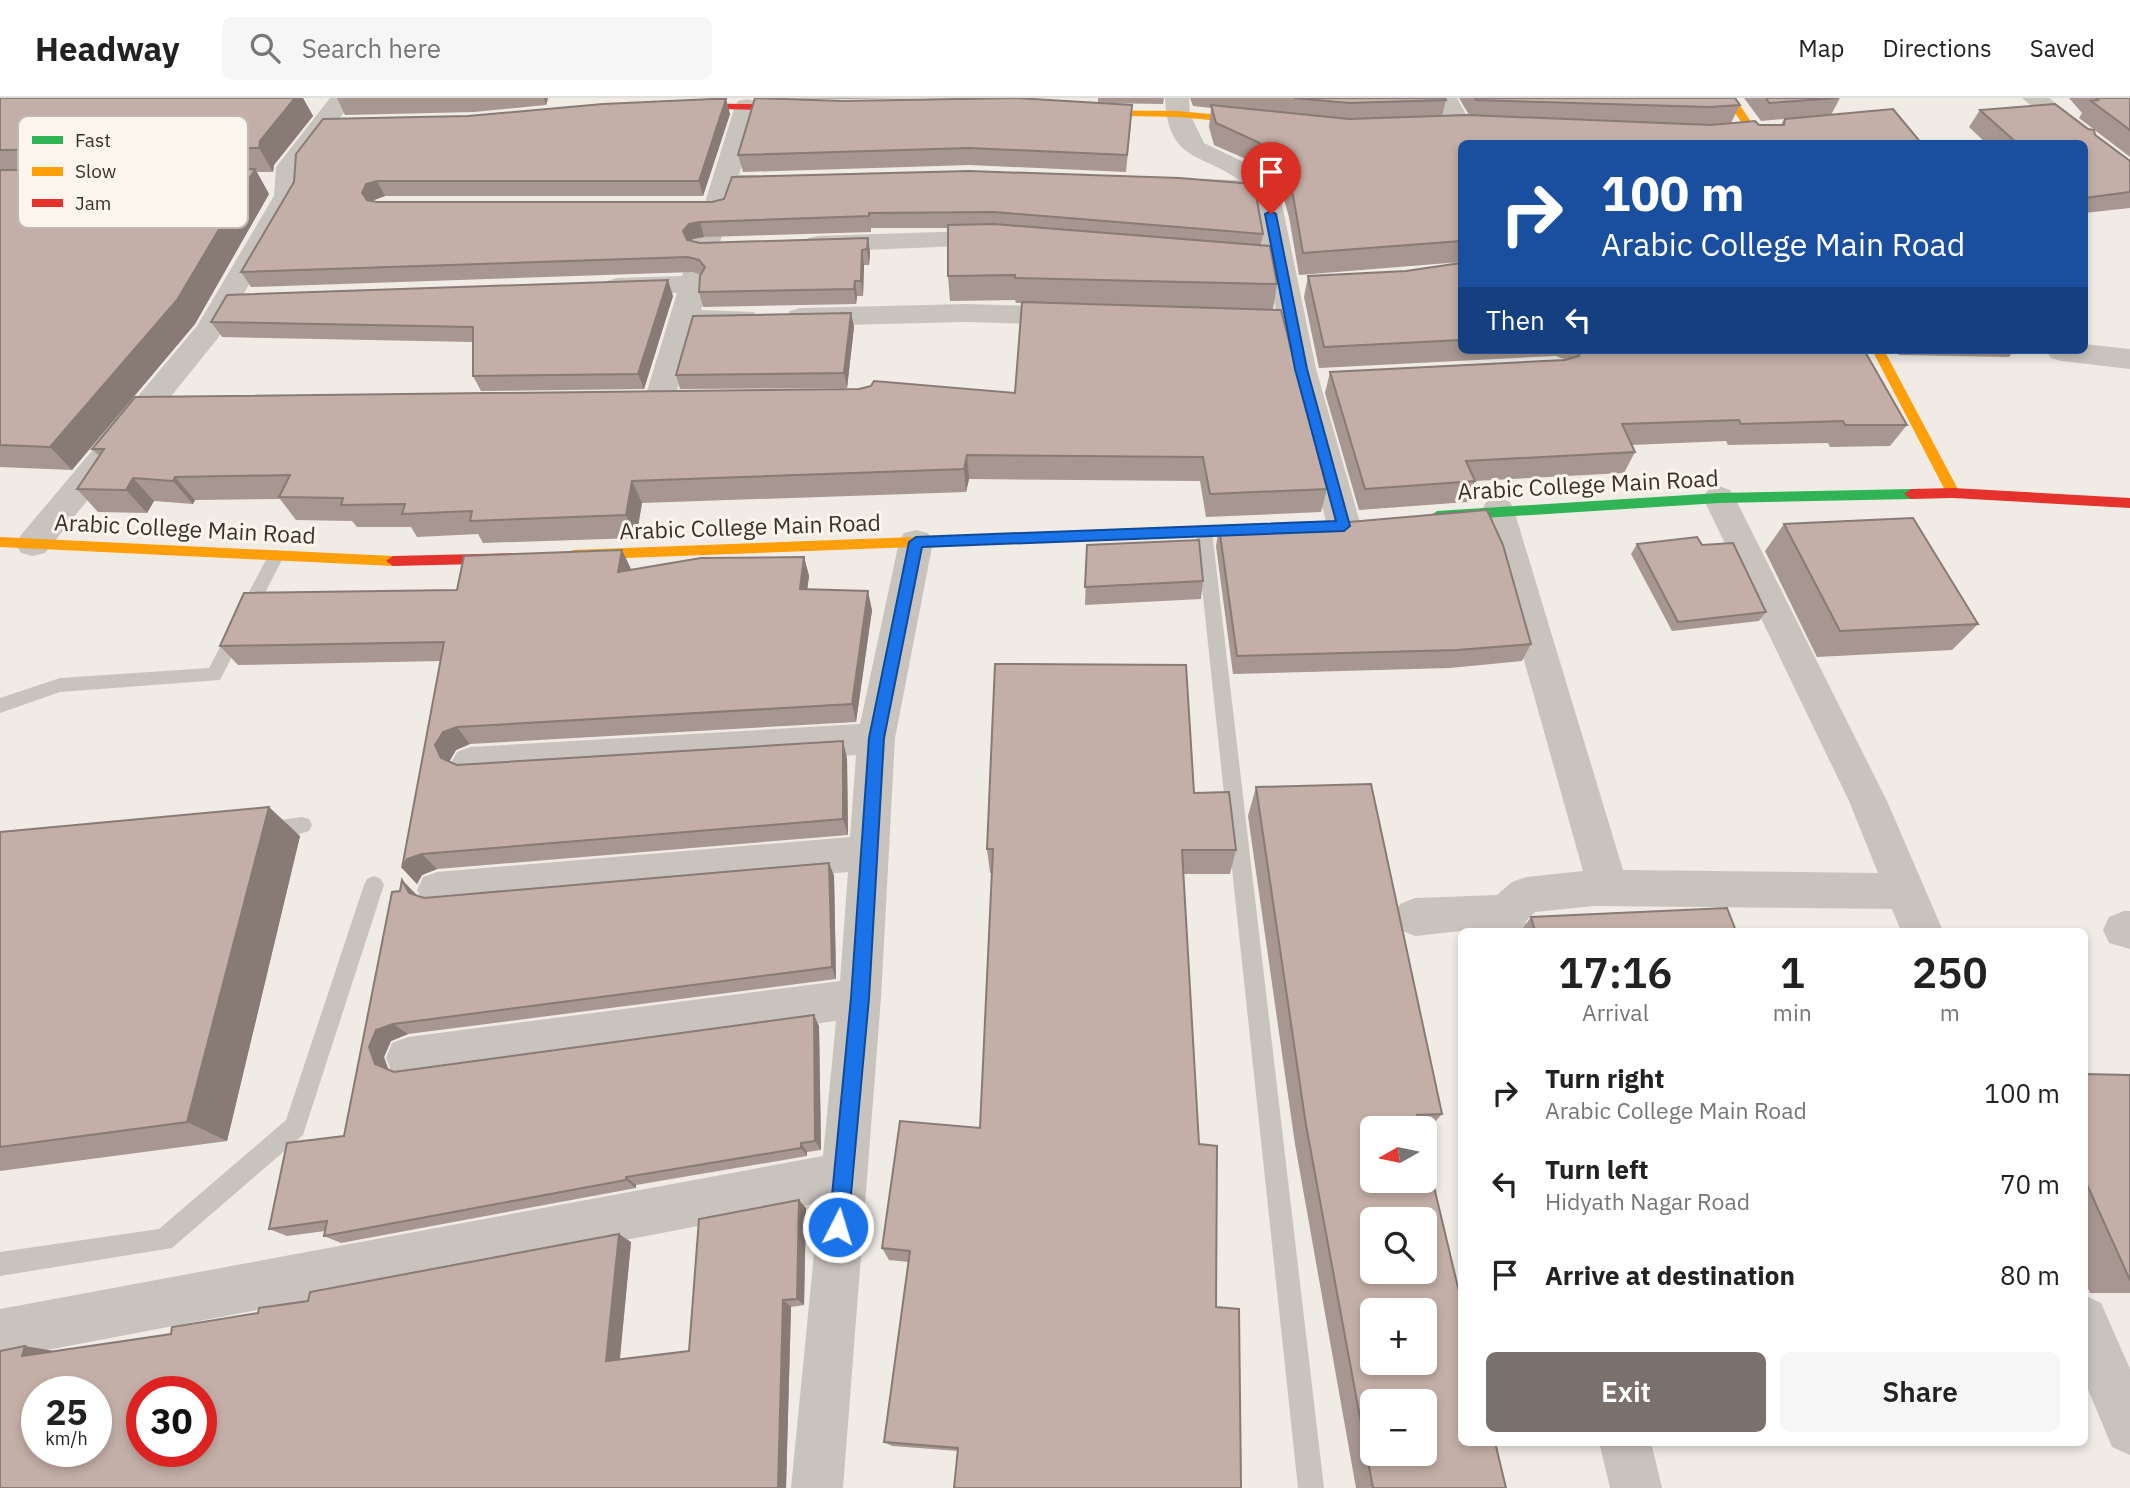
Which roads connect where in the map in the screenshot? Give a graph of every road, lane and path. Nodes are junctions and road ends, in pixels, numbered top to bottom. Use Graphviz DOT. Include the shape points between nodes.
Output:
graph roads {
  1 [pos="1445,98"];
  2 [pos="1730,98"];
  3 [pos="2040,102"];
  4 [pos="747,106"];
  5 [pos="1178,106"];
  6 [pos="663,107"];
  7 [pos="821,108"];
  8 [pos="1058,110"];
  9 [pos="2009,110"];
  10 [pos="332,112"];
  11 [pos="1284,125"];
  12 [pos="1784,129"];
  13 [pos="1523,131"];
  14 [pos="1728,134"];
  15 [pos="1758,138"];
  16 [pos="2130,173"];
  17 [pos="805,180"];
  18 [pos="1178,183"];
  19 [pos="1266,190"];
  20 [pos="709,199"];
  21 [pos="1022,240"];
  22 [pos="787,245"];
  23 [pos="732,247"];
  24 [pos="704,248"];
  25 [pos="1199,255"];
  26 [pos="1292,278"];
  27 [pos="693,284"];
  28 [pos="597,287"];
  29 [pos="1102,317"];
  30 [pos="683,319"];
  31 [pos="1210,320"];
  32 [pos="1292,322"];
  33 [pos="1880,354"];
  34 [pos="2087,354"];
  35 [pos="2130,359"];
  36 [pos="658,403"];
  37 [pos="187,407"];
  38 [pos="145,408"];
  39 [pos="1953,494"];
  40 [pos="1719,498"];
  41 [pos="2130,503"];
  42 [pos="1498,510"];
  43 [pos="1421,518"];
  44 [pos="1344,525"];
  45 [pos="1293,528"];
  46 [pos="1204,531"];
  47 [pos="0,542"];
  48 [pos="916,542"];
  49 [pos="33,544"];
  50 [pos="276,556"];
  51 [pos="557,556"];
  52 [pos="530,557"];
  53 [pos="0,706"];
  54 [pos="876,738"];
  55 [pos="470,763"];
  56 [pos="302,825"];
  57 [pos="247,830"];
  58 [pos="868,853"];
  59 [pos="374,885"];
  60 [pos="1608,888"];
  61 [pos="437,890"];
  62 [pos="1906,891"];
  63 [pos="1415,917"];
  64 [pos="1505,922"];
  65 [pos="1921,928"];
  66 [pos="860,998"];
  67 [pos="408,1058"];
  68 [pos="843,1175"];
  69 [pos="0,1264"];
  70 [pos="0,1334"];
  71 [pos="2105,1347"];
  72 [pos="2130,1429"];
  73 [pos="1626,1446"];
  74 [pos="817,1488"];
  75 [pos="1311,1488"];
  76 [pos="1636,1488"];
  1 -- 13 [label="street" via="1455,127"];
  2 -- 15 [label="main road"];
  3 -- 9 [label="street"];
  3 -- 16 [label="street"];
  4 -- 6 [label="main road"];
  4 -- 7 [label="main road"];
  4 -- 20 [label="street"];
  5 -- 8 [label="main road"];
  5 -- 11 [label="main road"];
  5 -- 19 [label="street" via="1194,148 1245,172"];
  10 -- 38 [label="street" via="276,183 287,196 240,298"];
  12 -- 15 [label="street"];
  14 -- 15 [label="street"];
  17 -- 20 [label="street"];
  18 -- 19 [label="street"];
  19 -- 26 [label="street"];
  20 -- 24 [label="street"];
  21 -- 22 [label="street"];
  23 -- 24 [label="street"];
  24 -- 27 [label="street"];
  25 -- 26 [label="street"];
  26 -- 32 [label="street"];
  27 -- 28 [label="street"];
  27 -- 30 [label="street"];
  29 -- 30 [label="street" via="966,313"];
  30 -- 36 [label="street"];
  31 -- 32 [label="street"];
  32 -- 44 [label="street" via="1319,381"];
  33 -- 39 [label="main road"];
  34 -- 35 [label="street"];
  37 -- 38 [label="street"];
  38 -- 49 [label="street"];
  39 -- 40 [label="main road, Arabic College Main Road"];
  39 -- 41 [label="main road, Arabic College Main Road"];
  40 -- 42 [label="main road, Arabic College Main Road"];
  40 -- 62 [label="street" via="1868,801"];
  42 -- 43 [label="main road, Arabic College Main Road"];
  42 -- 60 [label="street"];
  45 -- 46 [label="main road, Arabic College Main Road"];
  46 -- 48 [label="main road, Arabic College Main Road"];
  46 -- 75 [label="lane"];
  47 -- 49 [label="main road, Arabic College Main Road"];
  48 -- 51 [label="main road, Arabic College Main Road"];
  48 -- 54 [label="street"];
  49 -- 50 [label="main road, Arabic College Main Road"];
  50 -- 52 [label="main road, Arabic College Main Road" via="406,562"];
  50 -- 53 [label="lane" via="214,675 60,685"];
  54 -- 55 [label="street"];
  54 -- 58 [label="street"];
  56 -- 57 [label="lane"];
  58 -- 61 [label="street"];
  58 -- 66 [label="street"];
  59 -- 69 [label="lane" via="295,1127 164,1240"];
  60 -- 62 [label="street"];
  60 -- 64 [label="street" via="1526,895"];
  62 -- 65 [label="street"];
  63 -- 64 [label="street"];
  66 -- 67 [label="street"];
  66 -- 68 [label="street"];
  68 -- 70 [label="street"];
  68 -- 74 [label="street"];
  71 -- 72 [label="street"];
  73 -- 76 [label="street"];
}
